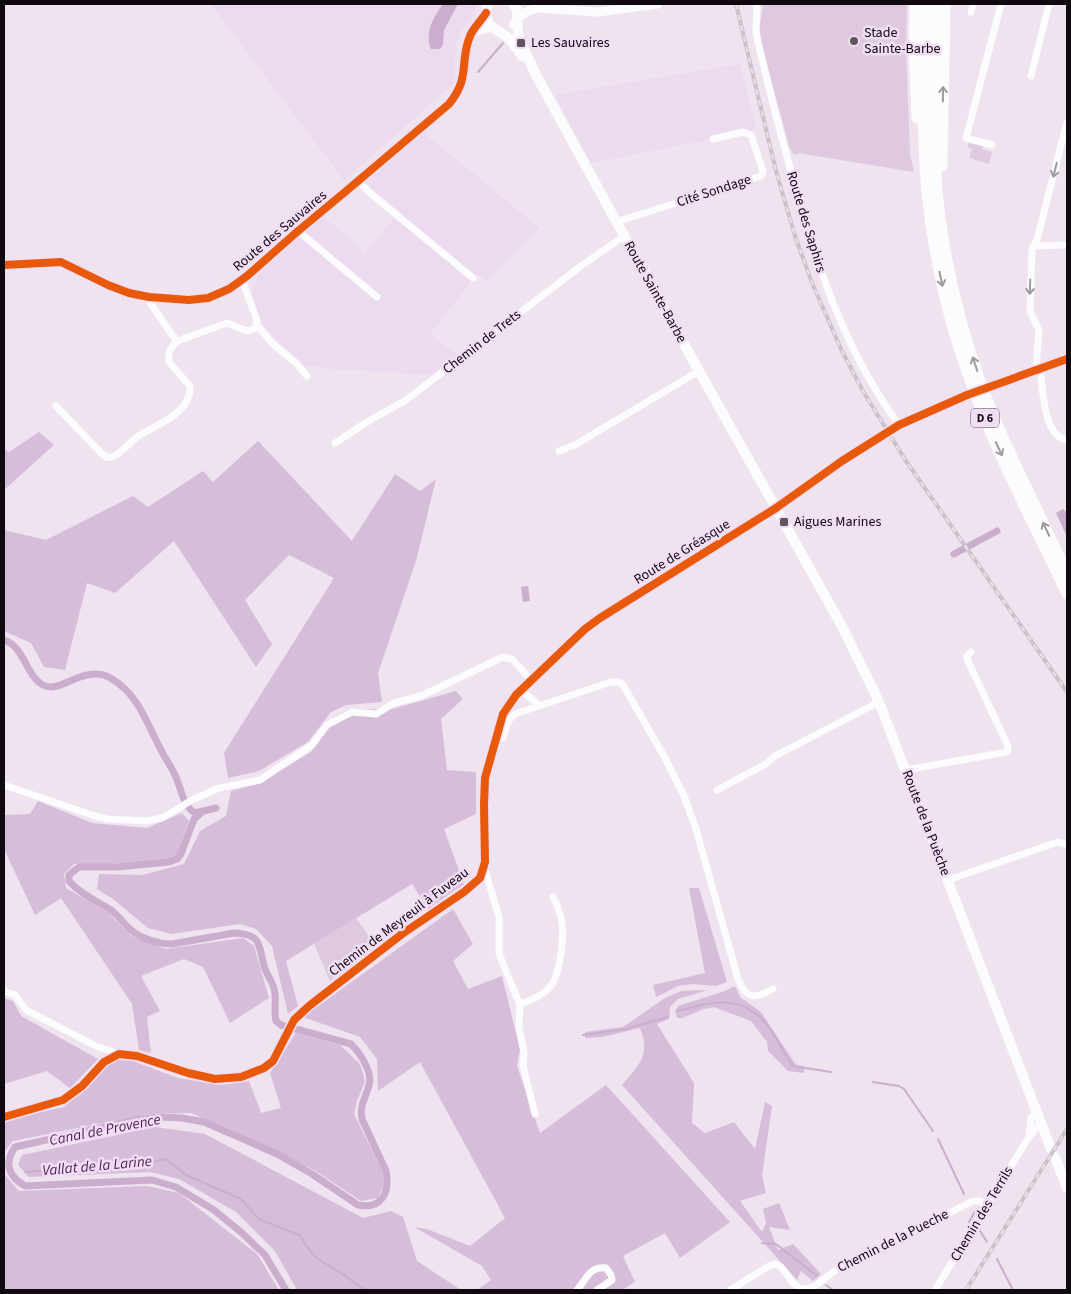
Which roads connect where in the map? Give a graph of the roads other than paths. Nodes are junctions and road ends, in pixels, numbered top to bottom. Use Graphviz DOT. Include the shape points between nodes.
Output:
graph roads {
  1 [pos="514,4"];
  2 [pos="559,4"];
  3 [pos="658,4"];
  4 [pos="757,4"];
  5 [pos="915,4"];
  6 [pos="926,4"];
  7 [pos="935,4"];
  8 [pos="945,4"];
  9 [pos="973,4"];
  10 [pos="1002,4"];
  11 [pos="1049,4"];
  12 [pos="488,8"];
  13 [pos="617,8"];
  14 [pos="971,12"];
  15 [pos="517,20"];
  16 [pos="496,30"];
  17 [pos="471,34"];
  18 [pos="536,75"];
  19 [pos="1031,76"];
  20 [pos="1067,122"];
  21 [pos="714,139"];
  22 [pos="992,145"];
  23 [pos="358,181"];
  24 [pos="616,222"];
  25 [pos="298,231"];
  26 [pos="932,231"];
  27 [pos="624,236"];
  28 [pos="943,237"];
  29 [pos="1035,243"];
  30 [pos="1067,244"];
  31 [pos="4,265"];
  32 [pos="473,278"];
  33 [pos="242,280"];
  34 [pos="376,296"];
  35 [pos="149,297"];
  36 [pos="257,325"];
  37 [pos="177,342"];
  38 [pos="1067,359"];
  39 [pos="1038,370"];
  40 [pos="699,371"];
  41 [pos="307,376"];
  42 [pos="991,386"];
  43 [pos="967,395"];
  44 [pos="56,406"];
  45 [pos="899,425"];
  46 [pos="1067,440"];
  47 [pos="336,443"];
  48 [pos="559,451"];
  49 [pos="776,508"];
  50 [pos="1067,573"];
  51 [pos="1067,594"];
  52 [pos="600,618"];
  53 [pos="971,652"];
  54 [pos="531,680"];
  55 [pos="521,690"];
  56 [pos="879,702"];
  57 [pos="539,705"];
  58 [pos="496,738"];
  59 [pos="905,770"];
  60 [pos="4,785"];
  61 [pos="717,790"];
  62 [pos="1067,845"];
  63 [pos="484,867"];
  64 [pos="948,880"];
  65 [pos="553,897"];
  66 [pos="773,989"];
  67 [pos="4,990"];
  68 [pos="520,1004"];
  69 [pos="119,1054"];
  70 [pos="1038,1112"];
  71 [pos="535,1114"];
  72 [pos="4,1117"];
  73 [pos="1042,1124"];
  74 [pos="1029,1136"];
  75 [pos="1067,1188"];
  76 [pos="987,1206"];
  77 [pos="577,1290"];
  78 [pos="597,1290"];
  79 [pos="730,1290"];
  80 [pos="935,1290"];
  1 -- 15 [label="main road, Route Sainte-Barbe"];
  2 -- 13 [label="street"];
  3 -- 13 [label="street"];
  4 -- 45 [label="street, Route des Saphirs" via="758,42 811,243 835,311 856,357"];
  5 -- 26 [label="highway" via="919,165"];
  6 -- 26 [label="highway, D 6" via="924,154"];
  7 -- 28 [label="highway, D 6" via="934,153"];
  28 -- 8 [label="highway, one-way"];
  9 -- 14 [label="street"];
  10 -- 22 [label="street" via="966,138"];
  11 -- 19 [label="street"];
  12 -- 16 [label="main road, Route Sainte-Barbe" via="489,24"];
  12 -- 17 [label="street, Route des Sauvaires"];
  13 -- 15 [label="street" via="590,12 537,8"];
  15 -- 16 [label="main road" via="507,30"];
  15 -- 18 [label="main road, Route Sainte-Barbe" via="519,39"];
  16 -- 17 [label="street"];
  16 -- 18 [label="main road, Route Sainte-Barbe" via="512,42"];
  17 -- 23 [label="street, Route des Sauvaires" via="464,74 456,95"];
  18 -- 24 [label="main road, Route Sainte-Barbe"];
  20 -- 29 [label="street, one-way"];
  21 -- 24 [label="street, Cité Sondage" via="743,132 751,134 761,176"];
  23 -- 25 [label="street, Route des Sauvaires"];
  23 -- 32 [label="street"];
  24 -- 27 [label="main road, Route Sainte-Barbe"];
  25 -- 33 [label="street, Route des Sauvaires"];
  25 -- 34 [label="street"];
  26 -- 51 [label="highway, D 6, one-way" via="948,310 972,386 990,432"];
  27 -- 40 [label="main road, Route Sainte-Barbe"];
  27 -- 47 [label="street, Chemin de Trets" via="406,400"];
  50 -- 28 [label="highway, D 6, one-way" via="1000,431 982,384 966,338"];
  29 -- 30 [label="street"];
  29 -- 39 [label="street, one-way" via="1032,249 1030,311 1039,330"];
  31 -- 35 [label="street, Route des Sauvaires" via="60,262 108,285"];
  33 -- 35 [label="street, Route des Sauvaires" via="208,298"];
  33 -- 36 [label="street"];
  35 -- 37 [label="street"];
  36 -- 37 [label="street" via="247,331 227,323"];
  36 -- 41 [label="street"];
  37 -- 44 [label="street" via="168,358 171,366 190,386 187,402 174,415 137,437 114,456 109,458 102,454"];
  38 -- 39 [label="street"];
  39 -- 42 [label="street"];
  39 -- 46 [label="street" via="1048,421 1056,435"];
  40 -- 48 [label="street" via="575,445"];
  40 -- 49 [label="main road, Route Sainte-Barbe"];
  43 -- 45 [label="street"];
  45 -- 49 [label="street"];
  49 -- 52 [label="street, Route de Gréasque"];
  49 -- 56 [label="main road, Route de la Puèche" via="843,628"];
  52 -- 54 [label="street, Chemin de Meyreuil à Fuveau" via="584,629"];
  53 -- 59 [label="street" via="967,659 1008,752"];
  54 -- 55 [label="street, Chemin de Meyreuil à Fuveau"];
  54 -- 60 [label="street" via="512,659 503,657 421,696 394,703 376,714 352,712 327,725 312,745 260,780 219,788 162,818 147,821 95,816"];
  55 -- 57 [label="street"];
  55 -- 58 [label="street, Chemin de Meyreuil à Fuveau" via="503,714"];
  56 -- 59 [label="main road, Route de la Puèche"];
  56 -- 61 [label="street"];
  57 -- 58 [label="street" via="513,715 503,738"];
  57 -- 66 [label="street" via="611,682 623,685 684,796 742,989 756,997"];
  58 -- 63 [label="street, Chemin de Meyreuil à Fuveau" via="485,778"];
  59 -- 64 [label="main road, Route de la Puèche"];
  62 -- 64 [label="street" via="1058,842"];
  63 -- 68 [label="street" via="499,917 499,954"];
  63 -- 69 [label="street, Chemin de Meyreuil à Fuveau" via="472,886 402,934 294,1020 273,1061 253,1074 228,1079 201,1077 137,1056"];
  64 -- 70 [label="main road, Route de la Puèche"];
  65 -- 68 [label="street" via="563,928 557,976 545,992"];
  67 -- 69 [label="street, Chemin de Meyreuil à Fuveau" via="16,995 26,1010 96,1046"];
  68 -- 71 [label="street" via="523,1066"];
  69 -- 72 [label="street" via="104,1062 82,1086 63,1100"];
  70 -- 73 [label="main road, Route de la Puèche"];
  70 -- 74 [label="street, Chemin des Terrils" via="1031,1118"];
  73 -- 74 [label="street, Chemin des Terrils"];
  73 -- 75 [label="main road, Route de la Puèche"];
  74 -- 76 [label="street, Chemin des Terrils"];
  76 -- 79 [label="street, Chemin de la Pueche" via="973,1201 913,1228 832,1271 811,1288 799,1288 775,1264"];
  76 -- 80 [label="street, Chemin des Terrils"];
  77 -- 78 [label="street" via="590,1271 606,1268 612,1274 612,1280"];
}
